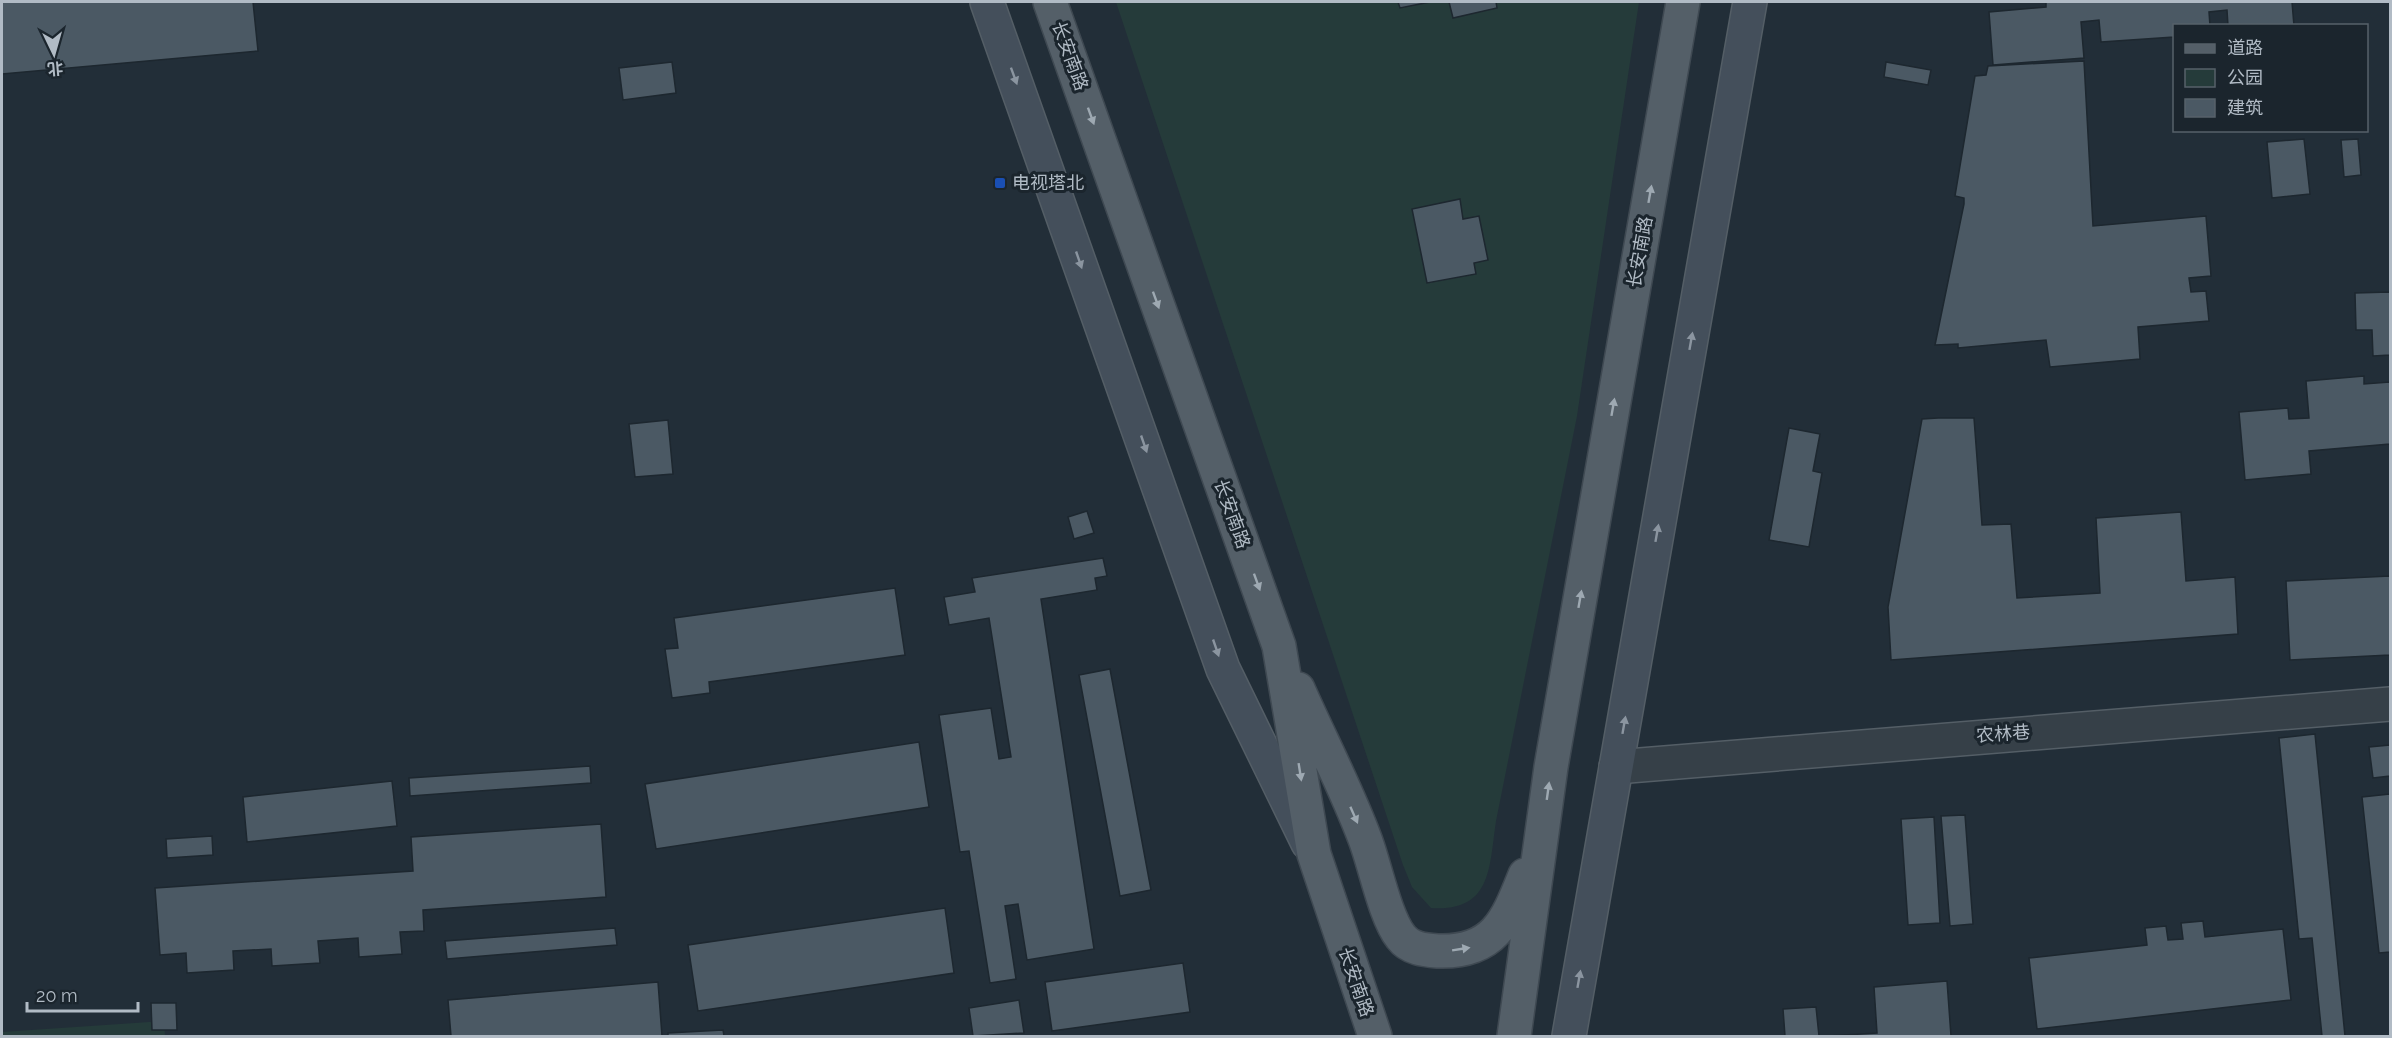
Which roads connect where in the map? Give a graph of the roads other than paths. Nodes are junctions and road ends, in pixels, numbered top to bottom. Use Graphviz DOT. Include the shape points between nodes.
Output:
graph roads {
  1 [pos="975,2"];
  2 [pos="987,2"];
  3 [pos="1050,2"];
  4 [pos="1683,2"];
  5 [pos="1750,2"];
  6 [pos="1002,44"];
  7 [pos="1280,646"];
  8 [pos="2391,704"];
  9 [pos="1616,767"];
  10 [pos="1542,834"];
  11 [pos="1316,858"];
  12 [pos="1375,1036"];
  13 [pos="1514,1036"];
  14 [pos="1569,1036"];
  1 -- 6 [label="main road"];
  2 -- 6 [label="main road"];
  3 -- 7 [label="main road, 长安南路, one-way"];
  10 -- 4 [label="main road, 长安南路, one-way"];
  9 -- 5 [label="main road, one-way"];
  6 -- 11 [label="main road, one-way" via="1223,669"];
  7 -- 10 [label="main road, one-way" via="1364,837 1394,923 1402,938 1413,947 1445,951 1487,941 1502,926"];
  7 -- 11 [label="main road, 长安南路, one-way"];
  8 -- 9 [label="street, 农林巷"];
  14 -- 9 [label="main road, one-way"];
  10 -- 13 [label="main road, 长安南路"];
  11 -- 12 [label="main road, 长安南路"];
}
